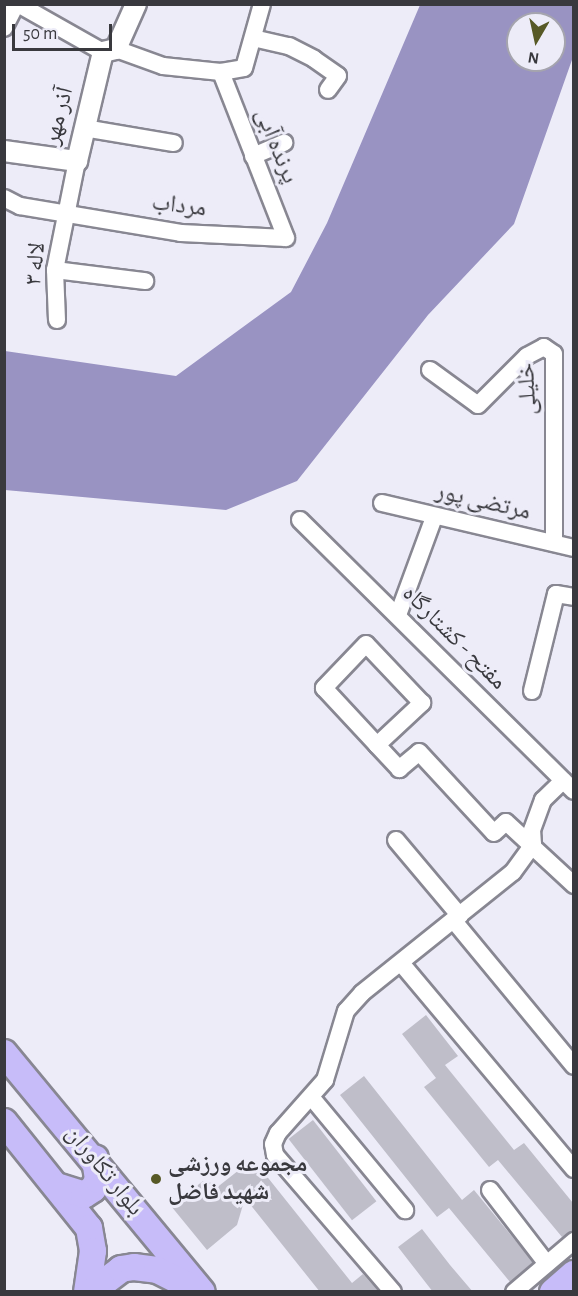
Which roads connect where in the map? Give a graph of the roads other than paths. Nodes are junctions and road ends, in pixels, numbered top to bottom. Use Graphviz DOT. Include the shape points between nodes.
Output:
graph roads {
  1 [pos="17,4"];
  2 [pos="136,4"];
  3 [pos="262,4"];
  4 [pos="4,28"];
  5 [pos="253,38"];
  6 [pos="110,50"];
  7 [pos="221,72"];
  8 [pos="328,90"];
  9 [pos="84,128"];
  10 [pos="174,143"];
  11 [pos="284,143"];
  12 [pos="4,151"];
  13 [pos="253,156"];
  14 [pos="77,161"];
  15 [pos="4,198"];
  16 [pos="67,212"];
  17 [pos="286,238"];
  18 [pos="55,270"];
  19 [pos="146,281"];
  20 [pos="57,320"];
  21 [pos="430,370"];
  22 [pos="382,503"];
  23 [pos="434,517"];
  24 [pos="300,520"];
  25 [pos="554,543"];
  26 [pos="573,548"];
  27 [pos="573,597"];
  28 [pos="398,615"];
  29 [pos="532,690"];
  30 [pos="377,745"];
  31 [pos="568,786"];
  32 [pos="396,840"];
  33 [pos="532,844"];
  34 [pos="573,885"];
  35 [pos="457,918"];
  36 [pos="401,963"];
  37 [pos="4,1053"];
  38 [pos="573,1066"];
  39 [pos="312,1098"];
  40 [pos="4,1122"];
  41 [pos="95,1158"];
  42 [pos="573,1169"];
  43 [pos="60,1187"];
  44 [pos="490,1191"];
  45 [pos="405,1210"];
  46 [pos="573,1241"];
  47 [pos="547,1264"];
  48 [pos="573,1274"];
  49 [pos="87,1292"];
  50 [pos="91,1292"];
  51 [pos="201,1292"];
  52 [pos="393,1292"];
  53 [pos="514,1292"];
  54 [pos="553,1292"];
  1 -- 4 [label="street"];
  1 -- 6 [label="street"];
  2 -- 6 [label="street, آذر مهر"];
  3 -- 5 [label="street"];
  5 -- 7 [label="street" via="244,68"];
  5 -- 8 [label="street" via="289,46 314,59 338,76"];
  6 -- 7 [label="street" via="163,66"];
  6 -- 9 [label="street, آذر مهر"];
  7 -- 13 [label="street, پرنده آبی"];
  9 -- 10 [label="street"];
  9 -- 14 [label="street, آذر مهر"];
  11 -- 13 [label="street"];
  12 -- 14 [label="street, آذر مهر"];
  13 -- 17 [label="street, پرنده آبی"];
  14 -- 16 [label="street, لاله ۳"];
  15 -- 16 [label="street, مرداب" via="20,206"];
  16 -- 17 [label="street, مرداب" via="181,233"];
  16 -- 18 [label="street, لاله ۳"];
  18 -- 19 [label="street"];
  18 -- 20 [label="street, لاله ۳"];
  21 -- 25 [label="street, خلیلی" via="478,405 526,356 544,347 554,354"];
  22 -- 23 [label="street, مرتضی پور"];
  23 -- 25 [label="street, مرتضی پور"];
  23 -- 28 [label="street"];
  24 -- 28 [label="street, مفتح - کشتارگاه"];
  25 -- 26 [label="street, مرتضی پور"];
  27 -- 29 [label="street" via="556,594"];
  28 -- 31 [label="street, مفتح - کشتارگاه"];
  30 -- 30 [label="street" via="324,688 366,644 422,703"];
  30 -- 33 [label="street" via="399,769 419,752 494,833 506,822"];
  31 -- 33 [label="street" via="543,800 532,830"];
  32 -- 35 [label="street"];
  33 -- 34 [label="street"];
  33 -- 35 [label="street" via="513,872"];
  35 -- 36 [label="street"];
  35 -- 38 [label="street"];
  36 -- 39 [label="street" via="362,993 346,1011 326,1080"];
  36 -- 42 [label="street"];
  37 -- 41 [label="main road, بلوار تکاوران"];
  39 -- 45 [label="street"];
  39 -- 52 [label="street" via="278,1133 273,1144 275,1155"];
  40 -- 43 [label="main road, بلوار تکاوران"];
  41 -- 43 [label="main road" via="98,1180 93,1190 84,1195"];
  41 -- 51 [label="main road, بلوار تکاوران"];
  43 -- 49 [label="main road, بلوار تکاوران" via="89,1228 93,1251"];
  44 -- 47 [label="street"];
  46 -- 47 [label="street"];
  47 -- 53 [label="street"];
  48 -- 54 [label="main road"];
  50 -- 51 [label="main road" via="121,1269 134,1267 157,1270"];
}
